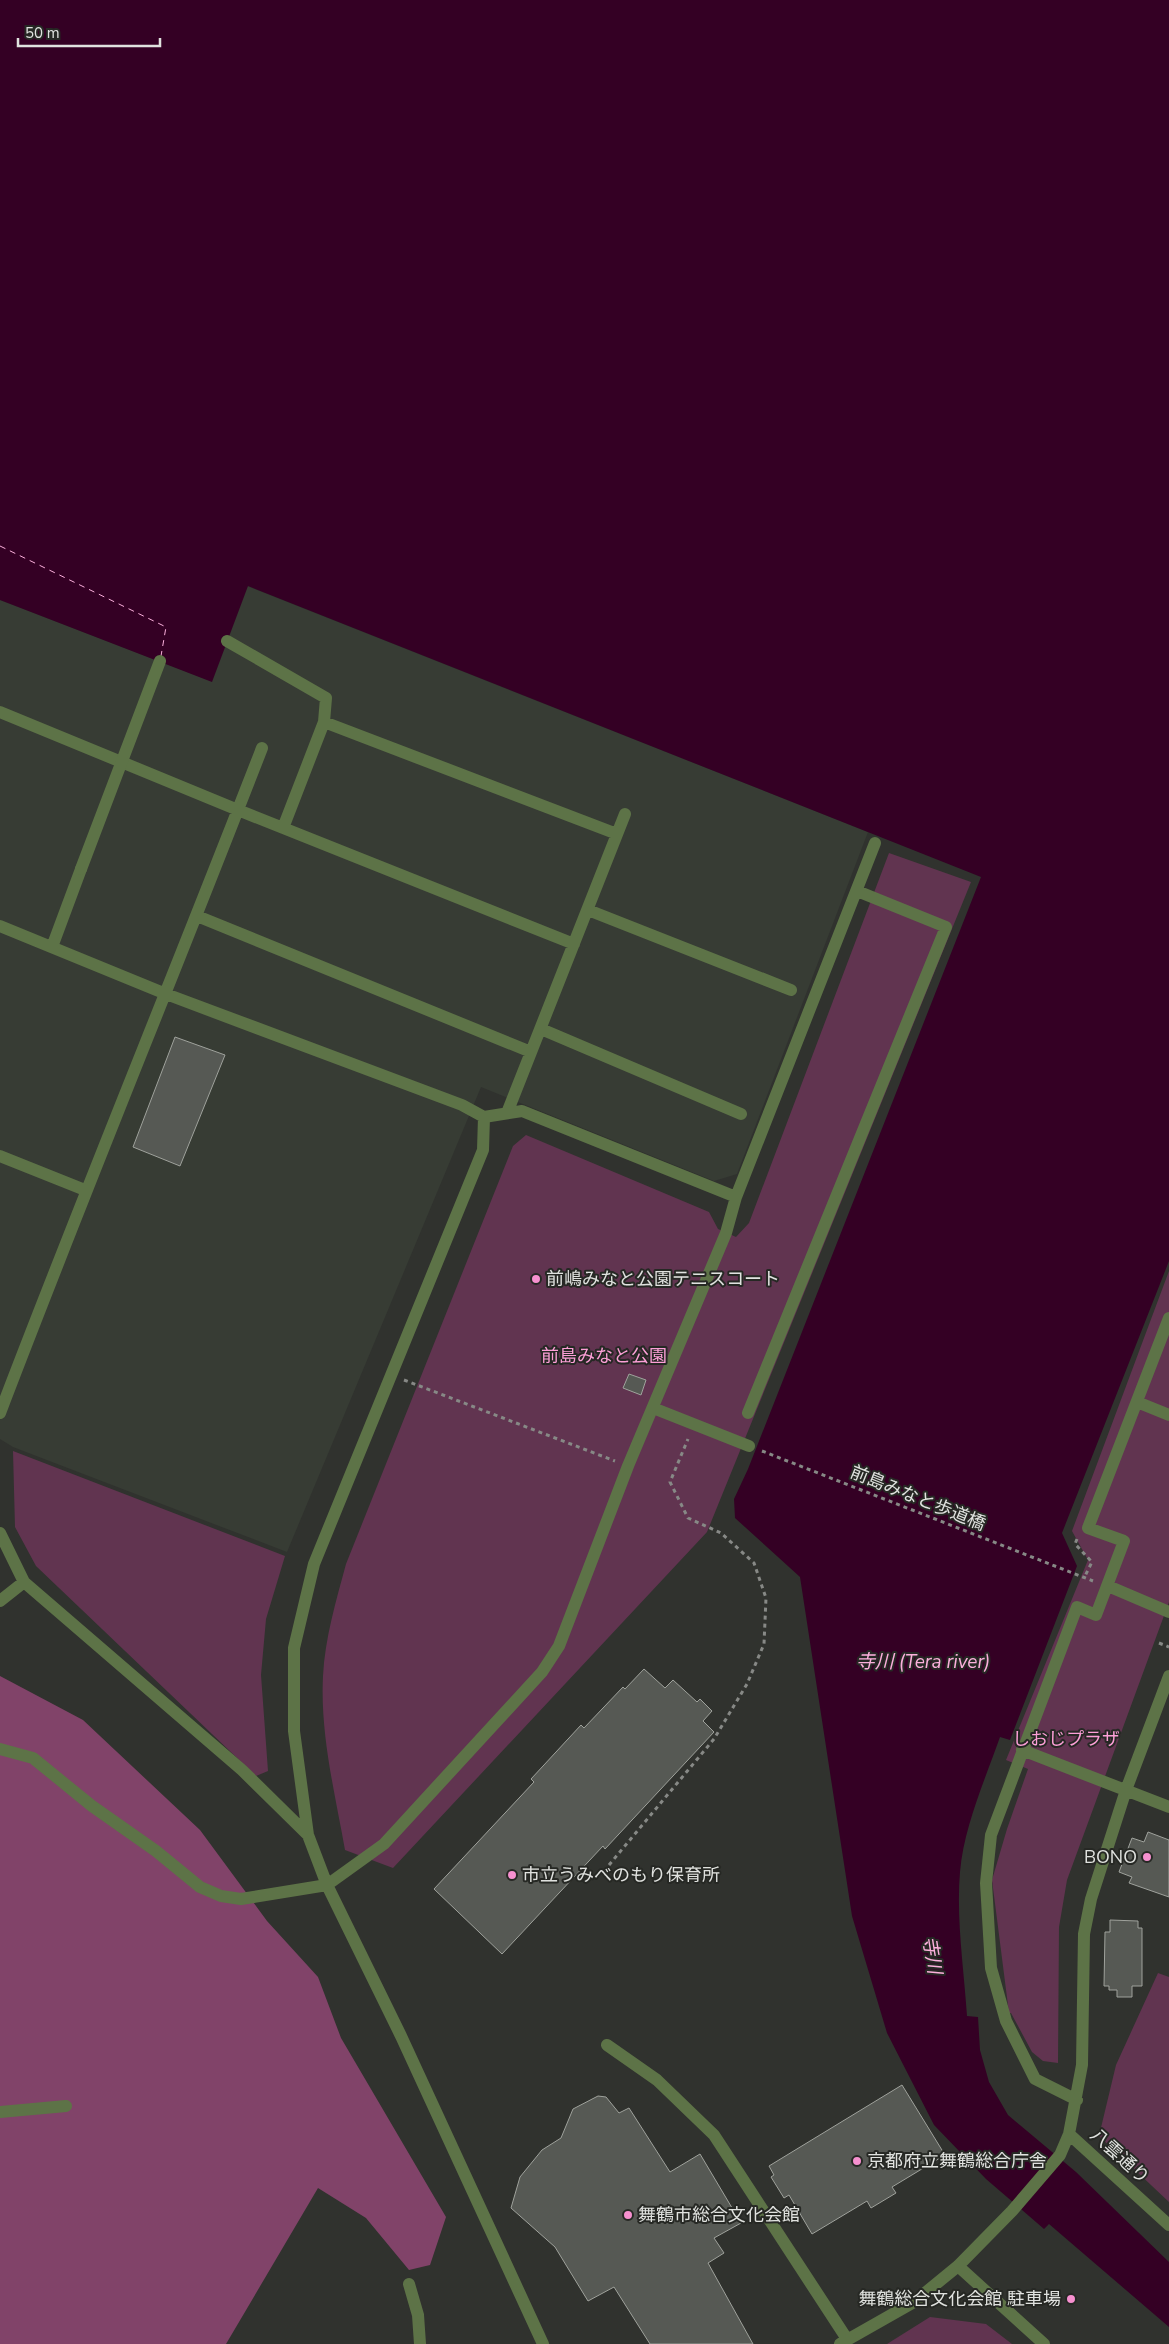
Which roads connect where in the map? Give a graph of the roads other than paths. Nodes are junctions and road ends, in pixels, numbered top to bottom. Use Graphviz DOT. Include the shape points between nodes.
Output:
graph roads {
  1 [pos="227,642"];
  2 [pos="160,661"];
  3 [pos="0,712"];
  4 [pos="324,722"];
  5 [pos="262,748"];
  6 [pos="238,810"];
  7 [pos="625,814"];
  8 [pos="283,828"];
  9 [pos="617,834"];
  10 [pos="875,843"];
  11 [pos="856,891"];
  12 [pos="588,910"];
  13 [pos="197,916"];
  14 [pos="0,926"];
  15 [pos="574,944"];
  16 [pos="52,947"];
  17 [pos="792,990"];
  18 [pos="166,994"];
  19 [pos="541,1029"];
  20 [pos="531,1052"];
  21 [pos="507,1113"];
  22 [pos="741,1114"];
  23 [pos="484,1117"];
  24 [pos="0,1156"];
  25 [pos="85,1190"];
  26 [pos="736,1197"];
  27 [pos="1169,1318"];
  28 [pos="1137,1402"];
  29 [pos="653,1408"];
  30 [pos="0,1413"];
  31 [pos="748,1413"];
  32 [pos="1169,1415"];
  33 [pos="749,1446"];
  34 [pos="0,1533"];
  35 [pos="24,1582"];
  36 [pos="1108,1586"];
  37 [pos="0,1601"];
  38 [pos="1169,1612"];
  39 [pos="1169,1676"];
  40 [pos="0,1749"];
  41 [pos="1022,1750"];
  42 [pos="1126,1790"];
  43 [pos="1169,1807"];
  44 [pos="308,1835"];
  45 [pos="327,1885"];
  46 [pos="607,2045"];
  47 [pos="1076,2100"];
  48 [pos="66,2106"];
  49 [pos="0,2112"];
  50 [pos="1069,2134"];
  51 [pos="1169,2224"];
  52 [pos="958,2266"];
  53 [pos="409,2284"];
  54 [pos="843,2342"];
  55 [pos="420,2344"];
  56 [pos="543,2344"];
  57 [pos="1044,2344"];
  1 -- 4 [label="street" via="326,698"];
  2 -- 16 [label="street, bridge"];
  3 -- 6 [label="street"];
  4 -- 8 [label="street"];
  4 -- 9 [label="street"];
  5 -- 6 [label="street"];
  6 -- 8 [label="street"];
  6 -- 13 [label="street"];
  7 -- 9 [label="street"];
  8 -- 15 [label="street"];
  9 -- 12 [label="street"];
  10 -- 11 [label="street"];
  11 -- 26 [label="street"];
  11 -- 31 [label="street" via="946,927"];
  12 -- 15 [label="street"];
  12 -- 17 [label="street"];
  13 -- 18 [label="street"];
  13 -- 20 [label="street"];
  14 -- 16 [label="street"];
  15 -- 19 [label="street"];
  16 -- 18 [label="street"];
  18 -- 23 [label="street" via="462,1105"];
  18 -- 25 [label="street"];
  19 -- 20 [label="street"];
  19 -- 22 [label="street"];
  20 -- 21 [label="street"];
  21 -- 23 [label="street"];
  21 -- 26 [label="street" via="522,1111"];
  23 -- 44 [label="street" via="483,1150 314,1564 294,1648 294,1731"];
  24 -- 25 [label="street"];
  25 -- 30 [label="street"];
  26 -- 29 [label="street" via="726,1233"];
  27 -- 28 [label="street"];
  28 -- 32 [label="street"];
  28 -- 36 [label="street" via="1088,1528 1124,1541"];
  29 -- 33 [label="street"];
  29 -- 45 [label="street" via="559,1646 542,1672 384,1844"];
  34 -- 35 [label="street"];
  35 -- 37 [label="street"];
  35 -- 44 [label="street" via="242,1770"];
  36 -- 38 [label="street"];
  36 -- 41 [label="street" via="1096,1615 1077,1607"];
  39 -- 42 [label="street"];
  40 -- 45 [label="street" via="33,1758 92,1806 207,1890 221,1896 242,1899"];
  41 -- 42 [label="street"];
  41 -- 47 [label="street" via="991,1835 986,1883 991,1968 1006,2021 1035,2079"];
  42 -- 43 [label="street"];
  42 -- 47 [label="street" via="1091,1899 1084,1934 1082,2065"];
  44 -- 45 [label="street"];
  45 -- 56 [label="street"];
  46 -- 54 [label="street" via="657,2080 714,2135"];
  47 -- 50 [label="street"];
  48 -- 49 [label="street"];
  50 -- 51 [label="street, 八雲通り"];
  50 -- 52 [label="street" via="1060,2155 1012,2211"];
  52 -- 54 [label="street" via="914,2302"];
  52 -- 57 [label="street"];
  53 -- 55 [label="street" via="418,2315"];
}
